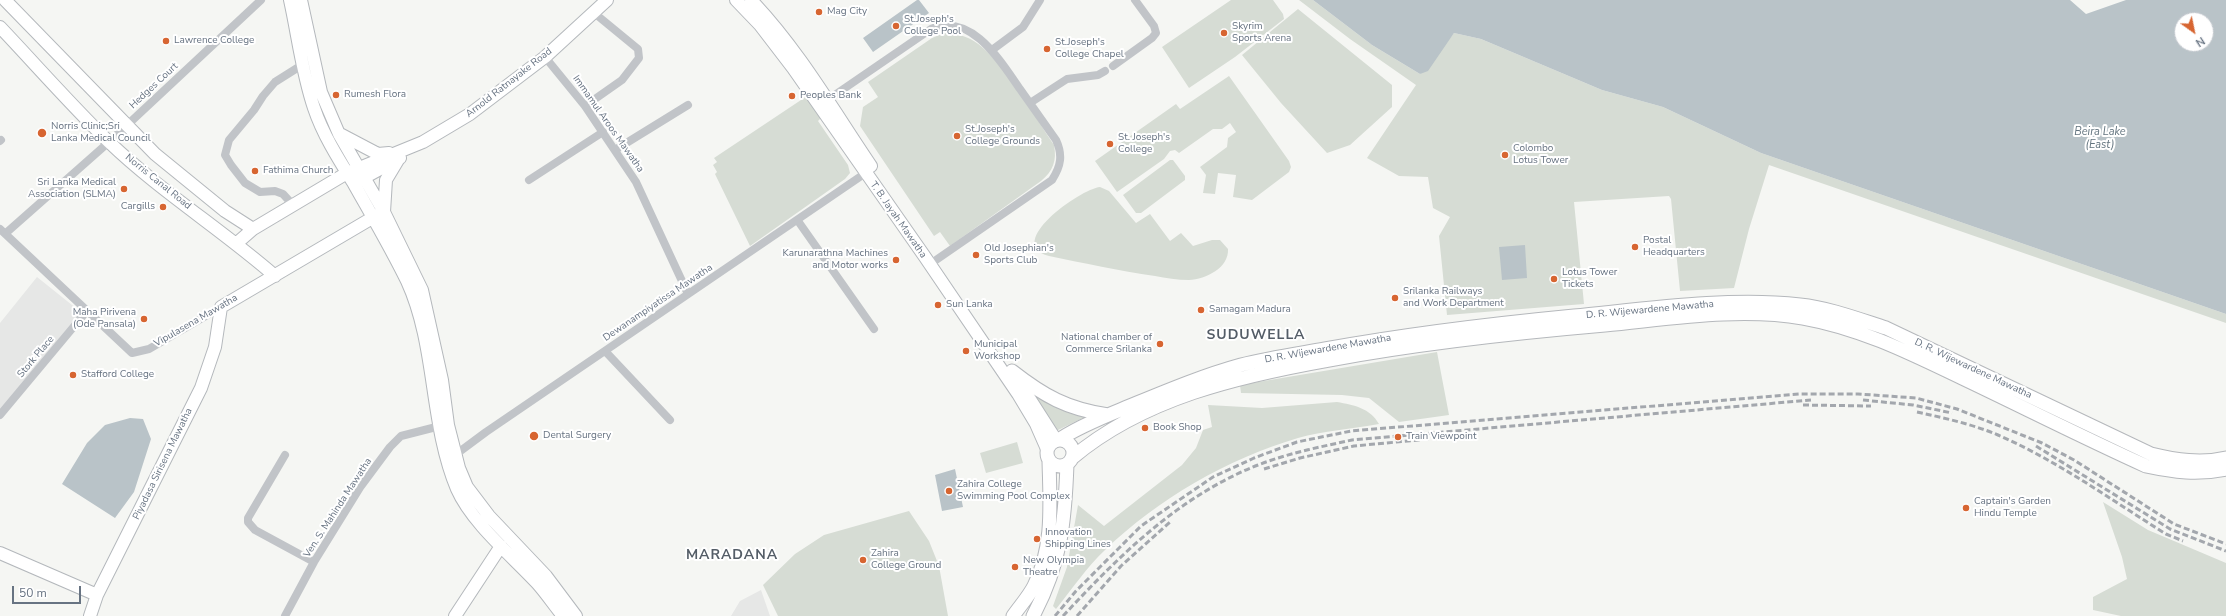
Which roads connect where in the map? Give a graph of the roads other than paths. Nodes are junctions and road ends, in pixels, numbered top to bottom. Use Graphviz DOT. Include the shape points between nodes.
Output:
graph roads {
  1 [pos="4,0"];
  2 [pos="261,0"];
  3 [pos="290,0"];
  4 [pos="301,0"];
  5 [pos="607,0"];
  6 [pos="736,0"];
  7 [pos="751,0"];
  8 [pos="1040,0"];
  9 [pos="1135,0"];
  10 [pos="593,12"];
  11 [pos="0,27"];
  12 [pos="992,50"];
  13 [pos="545,57"];
  14 [pos="302,66"];
  15 [pos="1113,66"];
  16 [pos="1105,71"];
  17 [pos="826,101"];
  18 [pos="1030,103"];
  19 [pos="688,105"];
  20 [pos="585,106"];
  21 [pos="126,126"];
  22 [pos="603,132"];
  23 [pos="339,134"];
  24 [pos="109,142"];
  25 [pos="615,150"];
  26 [pos="398,155"];
  27 [pos="869,171"];
  28 [pos="362,172"];
  29 [pos="350,178"];
  30 [pos="528,180"];
  31 [pos="293,205"];
  32 [pos="384,212"];
  33 [pos="373,218"];
  34 [pos="798,221"];
  35 [pos="253,229"];
  36 [pos="3,231"];
  37 [pos="237,243"];
  38 [pos="936,260"];
  39 [pos="275,276"];
  40 [pos="688,294"];
  41 [pos="221,307"];
  42 [pos="86,312"];
  43 [pos="874,329"];
  44 [pos="1444,335"];
  45 [pos="605,351"];
  46 [pos="1289,361"];
  47 [pos="1012,371"];
  48 [pos="0,415"];
  49 [pos="1108,415"];
  50 [pos="670,420"];
  51 [pos="443,426"];
  52 [pos="1053,447"];
  53 [pos="285,455"];
  54 [pos="455,455"];
  55 [pos="2226,458"];
  56 [pos="1070,461"];
  57 [pos="2226,469"];
  58 [pos="501,546"];
  59 [pos="0,553"];
  60 [pos="314,562"];
  61 [pos="97,595"];
  62 [pos="1016,612"];
  63 [pos="90,616"];
  64 [pos="285,616"];
  65 [pos="455,616"];
  66 [pos="562,616"];
  67 [pos="576,616"];
  68 [pos="1030,616"];
  69 [pos="1033,616"];
  1 -- 21 [label="main road, Norris Canal Road"];
  2 -- 21 [label="street, Hedges Court"];
  3 -- 14 [label="main road" via="301,46"];
  4 -- 23 [label="main road" via="321,92"];
  5 -- 10 [label="main road, Arnold Ratnayake Road"];
  6 -- 27 [label="main road, T. B. Jayah Mawatha" via="760,25"];
  7 -- 17 [label="main road, T. B. Jayah Mawatha" via="796,57"];
  8 -- 12 [label="street" via="1023,27"];
  9 -- 15 [label="street" via="1154,26 1156,33"];
  10 -- 13 [label="main road, Arnold Ratnayake Road"];
  10 -- 20 [label="street" via="638,49 639,58 622,80"];
  11 -- 24 [label="main road, Norris Canal Road"];
  12 -- 17 [label="street" via="961,28 942,25 932,29"];
  12 -- 18 [label="street"];
  13 -- 20 [label="street, Immamul Aroos Mawatha"];
  13 -- 26 [label="main road, Arnold Ratnayake Road" via="470,114"];
  14 -- 29 [label="main road" via="326,138"];
  14 -- 31 [label="street" via="275,82 229,140 225,155 245,183 260,192 283,194"];
  16 -- 18 [label="street" via="1098,75 1067,79"];
  17 -- 27 [label="main road, T. B. Jayah Mawatha"];
  18 -- 38 [label="street" via="1059,148 1059,170 1047,184"];
  19 -- 25 [label="street"];
  20 -- 22 [label="street, Immamul Aroos Mawatha"];
  21 -- 24 [label="street, Hedges Court"];
  21 -- 35 [label="main road, Norris Canal Road" via="155,154 213,202"];
  22 -- 25 [label="street, Immamul Aroos Mawatha"];
  22 -- 30 [label="street"];
  23 -- 26 [label="main road" via="378,154"];
  23 -- 28 [label="main road"];
  24 -- 36 [label="street, Hedges Court"];
  24 -- 37 [label="main road, Norris Canal Road" via="158,184"];
  25 -- 40 [label="street, Immamul Aroos Mawatha" via="636,182"];
  26 -- 28 [label="main road, Arnold Ratnayake Road"];
  26 -- 32 [label="main road" via="386,180"];
  27 -- 34 [label="street, Dewanampiyatissa Mawatha"];
  27 -- 38 [label="main road, T. B. Jayah Mawatha"];
  27 -- 52 [label="main road, T. B. Jayah Mawatha"];
  28 -- 29 [label="main road, Arnold Ratnayake Road"];
  28 -- 32 [label="main road"];
  29 -- 31 [label="main road, Arnold Ratnayake Road"];
  29 -- 33 [label="main road"];
  31 -- 35 [label="main road, Arnold Ratnayake Road"];
  32 -- 33 [label="main road, Vipulasena Mawatha"];
  32 -- 51 [label="main road" via="422,290 442,380"];
  33 -- 39 [label="main road, Vipulasena Mawatha"];
  33 -- 51 [label="main road" via="407,282 418,311"];
  34 -- 40 [label="street, Dewanampiyatissa Mawatha"];
  34 -- 43 [label="street"];
  35 -- 37 [label="main road, Arnold Ratnayake Road"];
  36 -- 42 [label="street, Vipulasena Mawatha"];
  37 -- 39 [label="main road, Norris Canal Road"];
  38 -- 47 [label="main road, T. B. Jayah Mawatha"];
  39 -- 41 [label="main road, Vipulasena Mawatha"];
  40 -- 45 [label="street, Dewanampiyatissa Mawatha"];
  41 -- 42 [label="street, Vipulasena Mawatha" via="148,349 132,353"];
  41 -- 61 [label="main road, Piyadasa Sirisena Mawatha" via="215,348 201,388"];
  42 -- 48 [label="street, Stork Place"];
  44 -- 46 [label="main road, D. R. Wijewardene Mawatha"];
  44 -- 55 [label="main road, D. R. Wijewardene Mawatha" via="1599,314 1736,303 1802,305 1845,314 1886,328 2152,454 2199,462"];
  44 -- 57 [label="main road, D. R. Wijewardene Mawatha" via="1722,315 1802,318 1880,339 2146,466 2176,472 2210,472"];
  45 -- 50 [label="street"];
  45 -- 54 [label="street, Dewanampiyatissa Mawatha"];
  46 -- 49 [label="main road, D. R. Wijewardene Mawatha" via="1242,365 1212,374"];
  46 -- 56 [label="main road, D. R. Wijewardene Mawatha" via="1169,402 1095,438"];
  47 -- 49 [label="main road" via="1035,389 1071,408"];
  47 -- 52 [label="main road, T. B. Jayah Mawatha"];
  49 -- 52 [label="main road, D. R. Wijewardene Mawatha" via="1075,430"];
  51 -- 54 [label="main road"];
  51 -- 58 [label="main road" via="458,490 471,511"];
  51 -- 60 [label="street, Ven. S. Mahinda Mawatha" via="401,436 390,447 361,486"];
  52 -- 56 [label="main road" via="1058,466"];
  52 -- 56 [label="main road" via="1065,440 1072,448"];
  52 -- 62 [label="main road, T. B. Jayah Mawatha" via="1050,527 1043,560 1034,586"];
  53 -- 60 [label="street" via="248,522 255,530"];
  54 -- 67 [label="main road" via="467,487 476,499 546,576"];
  56 -- 69 [label="main road" via="1060,550 1046,592"];
  58 -- 65 [label="main road"];
  58 -- 66 [label="main road" via="538,584"];
  59 -- 61 [label="main road"];
  60 -- 64 [label="street, Ven. S. Mahinda Mawatha"];
  61 -- 63 [label="main road, Piyadasa Sirisena Mawatha"];
  62 -- 68 [label="main road"];
}
